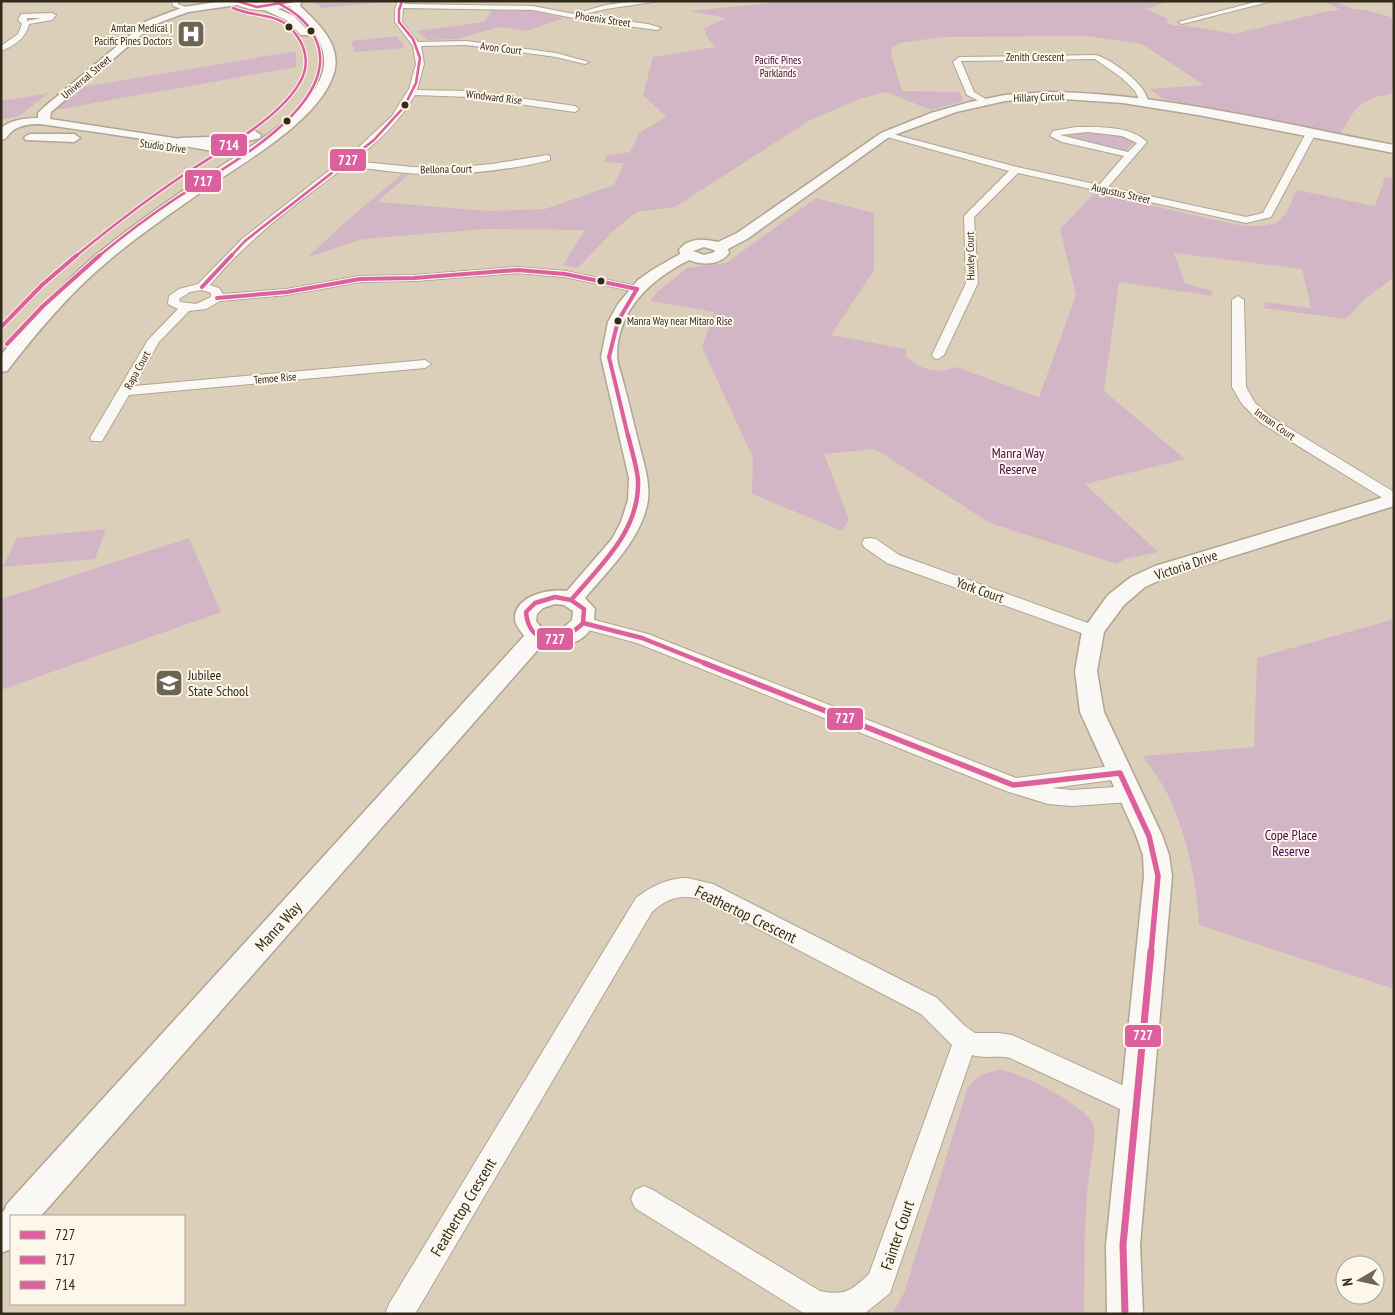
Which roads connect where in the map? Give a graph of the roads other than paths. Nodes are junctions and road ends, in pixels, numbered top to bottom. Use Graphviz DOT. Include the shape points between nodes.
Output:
graph roads {
  1 [pos="175,1"];
  2 [pos="295,1"];
  3 [pos="656,1"];
  4 [pos="1269,1"];
  5 [pos="237,2"];
  6 [pos="401,4"];
  7 [pos="264,6"];
  8 [pos="187,9"];
  9 [pos="572,15"];
  10 [pos="1182,22"];
  11 [pos="26,23"];
  12 [pos="666,26"];
  13 [pos="416,44"];
  14 [pos="1,49"];
  15 [pos="585,62"];
  16 [pos="412,92"];
  17 [pos="985,101"];
  18 [pos="1145,103"];
  19 [pos="576,109"];
  20 [pos="46,122"];
  21 [pos="1,124"];
  22 [pos="18,124"];
  23 [pos="1311,133"];
  24 [pos="255,135"];
  25 [pos="884,135"];
  26 [pos="11,141"];
  27 [pos="184,146"];
  28 [pos="1394,149"];
  29 [pos="234,154"];
  30 [pos="1130,155"];
  31 [pos="546,158"];
  32 [pos="345,163"];
  33 [pos="1016,170"];
  34 [pos="183,184"];
  35 [pos="1101,188"];
  36 [pos="202,287"];
  37 [pos="637,289"];
  38 [pos="217,298"];
  39 [pos="1238,300"];
  40 [pos="186,308"];
  41 [pos="1,339"];
  42 [pos="938,355"];
  43 [pos="425,364"];
  44 [pos="1,367"];
  45 [pos="126,391"];
  46 [pos="97,438"];
  47 [pos="1394,500"];
  48 [pos="870,544"];
  49 [pos="572,599"];
  50 [pos="583,623"];
  51 [pos="1094,631"];
  52 [pos="538,636"];
  53 [pos="1125,783"];
  54 [pos="965,1041"];
  55 [pos="1135,1104"];
  56 [pos="644,1200"];
  57 [pos="20,1215"];
  58 [pos="10,1226"];
  59 [pos="1,1236"];
  60 [pos="1131,1311"];
  61 [pos="399,1314"];
  1 -- 8 [label="street" via="175,5"];
  2 -- 7 [label="main road"];
  2 -- 29 [label="main road" via="296,7 316,26 328,45 328,74 304,109"];
  3 -- 9 [label="street"];
  4 -- 10 [label="street"];
  5 -- 7 [label="main road"];
  5 -- 8 [label="street, Universal Street"];
  6 -- 9 [label="street, Phoenix Street" via="533,8"];
  6 -- 13 [label="street" via="398,23"];
  7 -- 24 [label="main road" via="290,18 304,32 314,62 312,76 303,93"];
  8 -- 20 [label="street, Universal Street" via="150,23 47,110 44,113"];
  9 -- 12 [label="street, Phoenix Street" via="634,23 654,30"];
  11 -- 14 [label="street" via="20,36"];
  13 -- 15 [label="street, Avon Court" via="466,44 556,55"];
  13 -- 16 [label="street" via="420,62"];
  16 -- 19 [label="street, Windward Rise" via="469,94"];
  16 -- 32 [label="street" via="388,125"];
  17 -- 18 [label="street, Hillary Circuit" via="1055,96"];
  17 -- 18 [label="street, Zenith Crescent" via="970,93 959,59 1096,57 1105,60 1124,76 1142,93"];
  17 -- 25 [label="street, Hillary Circuit"];
  18 -- 23 [label="street, Hillary Circuit"];
  20 -- 22 [label="street, Studio Drive"];
  20 -- 26 [label="street, Universal Street" via="46,129"];
  20 -- 27 [label="street, Studio Drive"];
  21 -- 22 [label="street"];
  22 -- 26 [label="street" via="6,131"];
  23 -- 28 [label="street, Hillary Circuit"];
  23 -- 35 [label="street, Augustus Street" via="1267,215 1256,220"];
  24 -- 27 [label="main road"];
  24 -- 29 [label="main road"];
  25 -- 33 [label="street, Augustus Street"];
  25 -- 37 [label="street, Hillary Circuit" via="742,236 720,247 698,243 686,250 688,255 658,270"];
  26 -- 27 [label="street, Studio Drive" via="92,138"];
  27 -- 29 [label="street, Studio Drive"];
  27 -- 34 [label="main road" via="202,162"];
  29 -- 34 [label="main road"];
  29 -- 44 [label="main road" via="100,260 51,307"];
  30 -- 30 [label="street" via="1065,140 1055,136 1056,133 1087,129 1136,137 1142,142"];
  30 -- 35 [label="street"];
  31 -- 32 [label="street, Bellona Court" via="452,171"];
  32 -- 36 [label="street" via="265,224"];
  33 -- 35 [label="street, Augustus Street"];
  33 -- 42 [label="street, Huxley Court" via="969,216 972,283"];
  34 -- 41 [label="main road" via="79,262 44,293"];
  36 -- 38 [label="street" via="215,290"];
  36 -- 40 [label="street" via="184,290 173,298 174,304"];
  37 -- 38 [label="street" via="565,274 498,270 432,277 360,279 287,292"];
  37 -- 49 [label="street" via="616,320 609,357 638,478 638,500 621,542"];
  38 -- 40 [label="street" via="207,304"];
  39 -- 47 [label="street, Inman Court" via="1239,387 1251,408"];
  40 -- 45 [label="street, Rapa Court" via="154,340"];
  43 -- 45 [label="street, Temoe Rise"];
  45 -- 46 [label="street, Rapa Court"];
  47 -- 51 [label="street, Victoria Drive" via="1162,571 1138,582 1116,600"];
  48 -- 51 [label="street, York Court" via="893,559"];
  49 -- 50 [label="street" via="584,609"];
  49 -- 52 [label="street" via="556,597 532,605 524,618 530,632"];
  50 -- 52 [label="street" via="573,634 564,637"];
  50 -- 53 [label="street" via="642,638 1048,796 1072,798"];
  51 -- 53 [label="street, Victoria Drive" via="1086,671 1092,712"];
  52 -- 57 [label="street, Manra Way"];
  53 -- 55 [label="street, Victoria Drive" via="1149,835 1156,855 1158,876"];
  54 -- 55 [label="street" via="980,1046 997,1044 1012,1047"];
  54 -- 56 [label="street, Fainter Court" via="880,1283 859,1302 836,1308 815,1304"];
  54 -- 61 [label="street, Feathertop Crescent" via="929,1006 705,891 688,886 657,893 644,904"];
  55 -- 60 [label="street, Victoria Drive" via="1123,1245"];
  58 -- 59 [label="street"];
}
